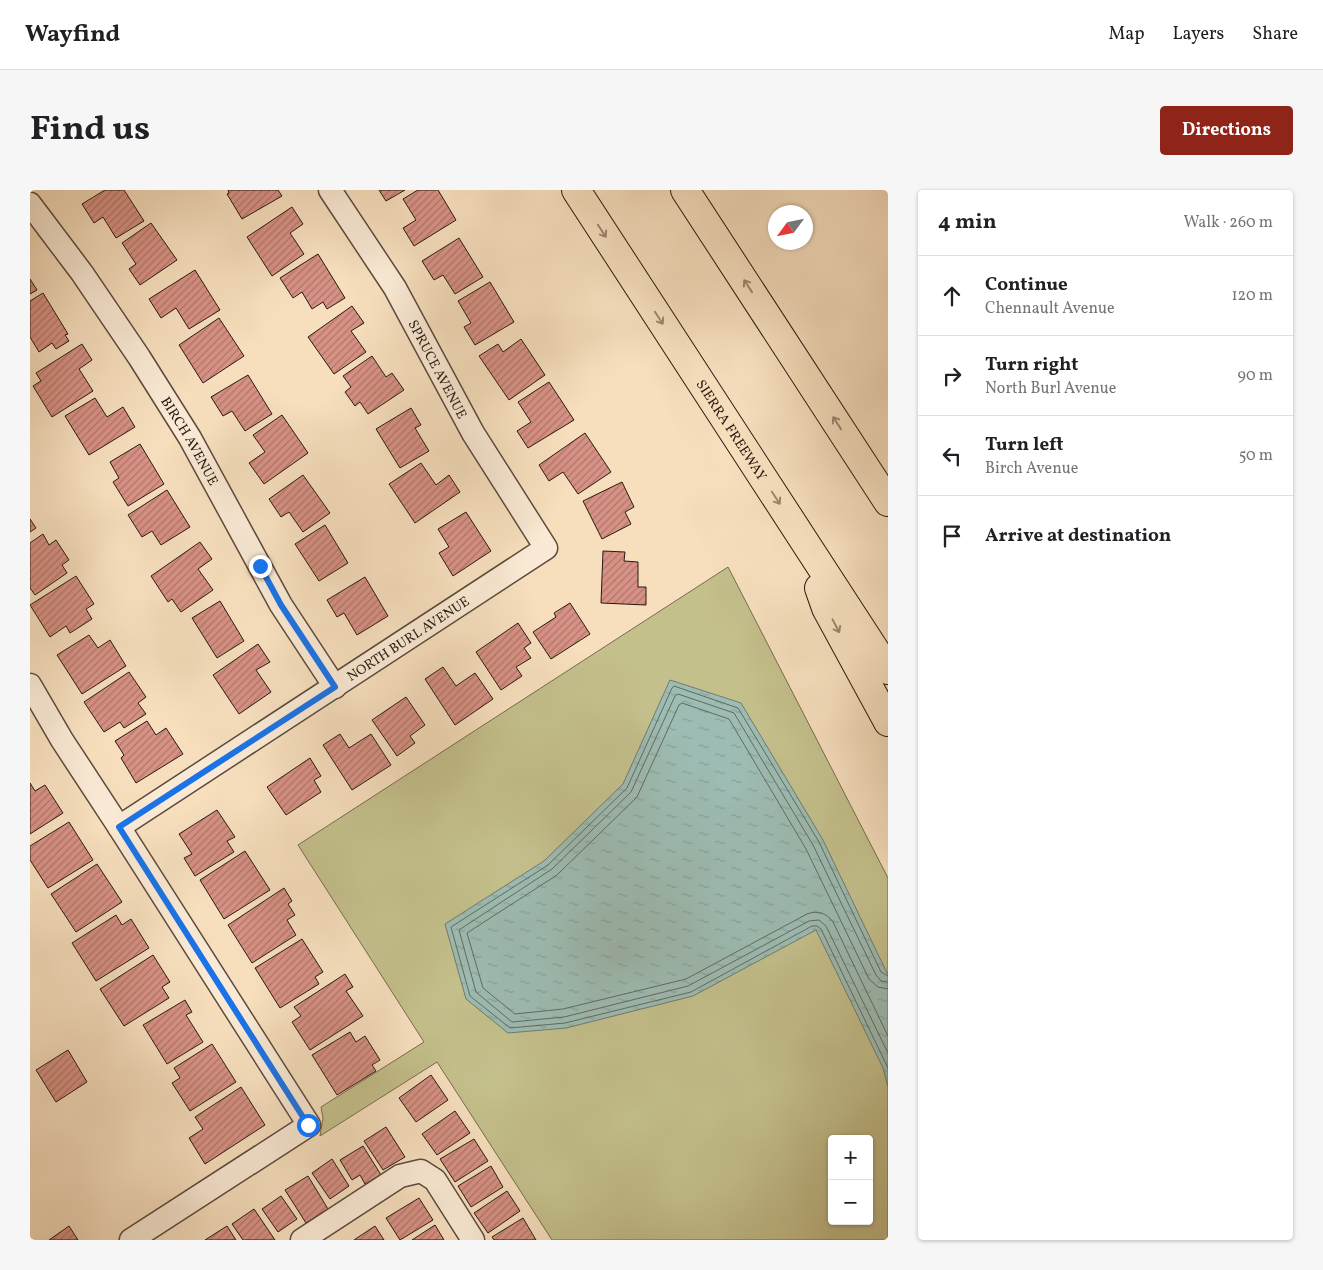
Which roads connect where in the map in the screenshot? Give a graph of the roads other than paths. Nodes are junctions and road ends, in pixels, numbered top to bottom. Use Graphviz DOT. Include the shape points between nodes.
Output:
graph roads {
  1 [pos="330,190"];
  2 [pos="576,190"];
  3 [pos="685,190"];
  4 [pos="30,204"];
  5 [pos="863,464"];
  6 [pos="888,497"];
  7 [pos="888,502"];
  8 [pos="798,532"];
  9 [pos="546,548"];
  10 [pos="888,670"];
  11 [pos="30,685"];
  12 [pos="335,687"];
  13 [pos="888,722"];
  14 [pos="119,827"];
  15 [pos="314,1237"];
  16 [pos="131,1240"];
  17 [pos="473,1240"];
  1 -- 9 [label="street, SPRUCE AVENUE" via="395,288 473,433"];
  2 -- 8 [label="highway, SIERRA FREEWAY, one-way"];
  5 -- 3 [label="highway, one-way"];
  4 -- 12 [label="street, BIRCH AVENUE" via="139,357 190,438 281,605"];
  5 -- 6 [label="highway"];
  5 -- 7 [label="highway"];
  8 -- 10 [label="highway, SIERRA FREEWAY"];
  8 -- 13 [label="highway, one-way" via="826,608"];
  9 -- 12 [label="street, NORTH BURL AVENUE"];
  11 -- 14 [label="street"];
  12 -- 14 [label="street, NORTH BURL AVENUE"];
  14 -- 16 [label="street" via="308,1125"];
  15 -- 17 [label="street" via="400,1176 421,1171 435,1180"];
}
